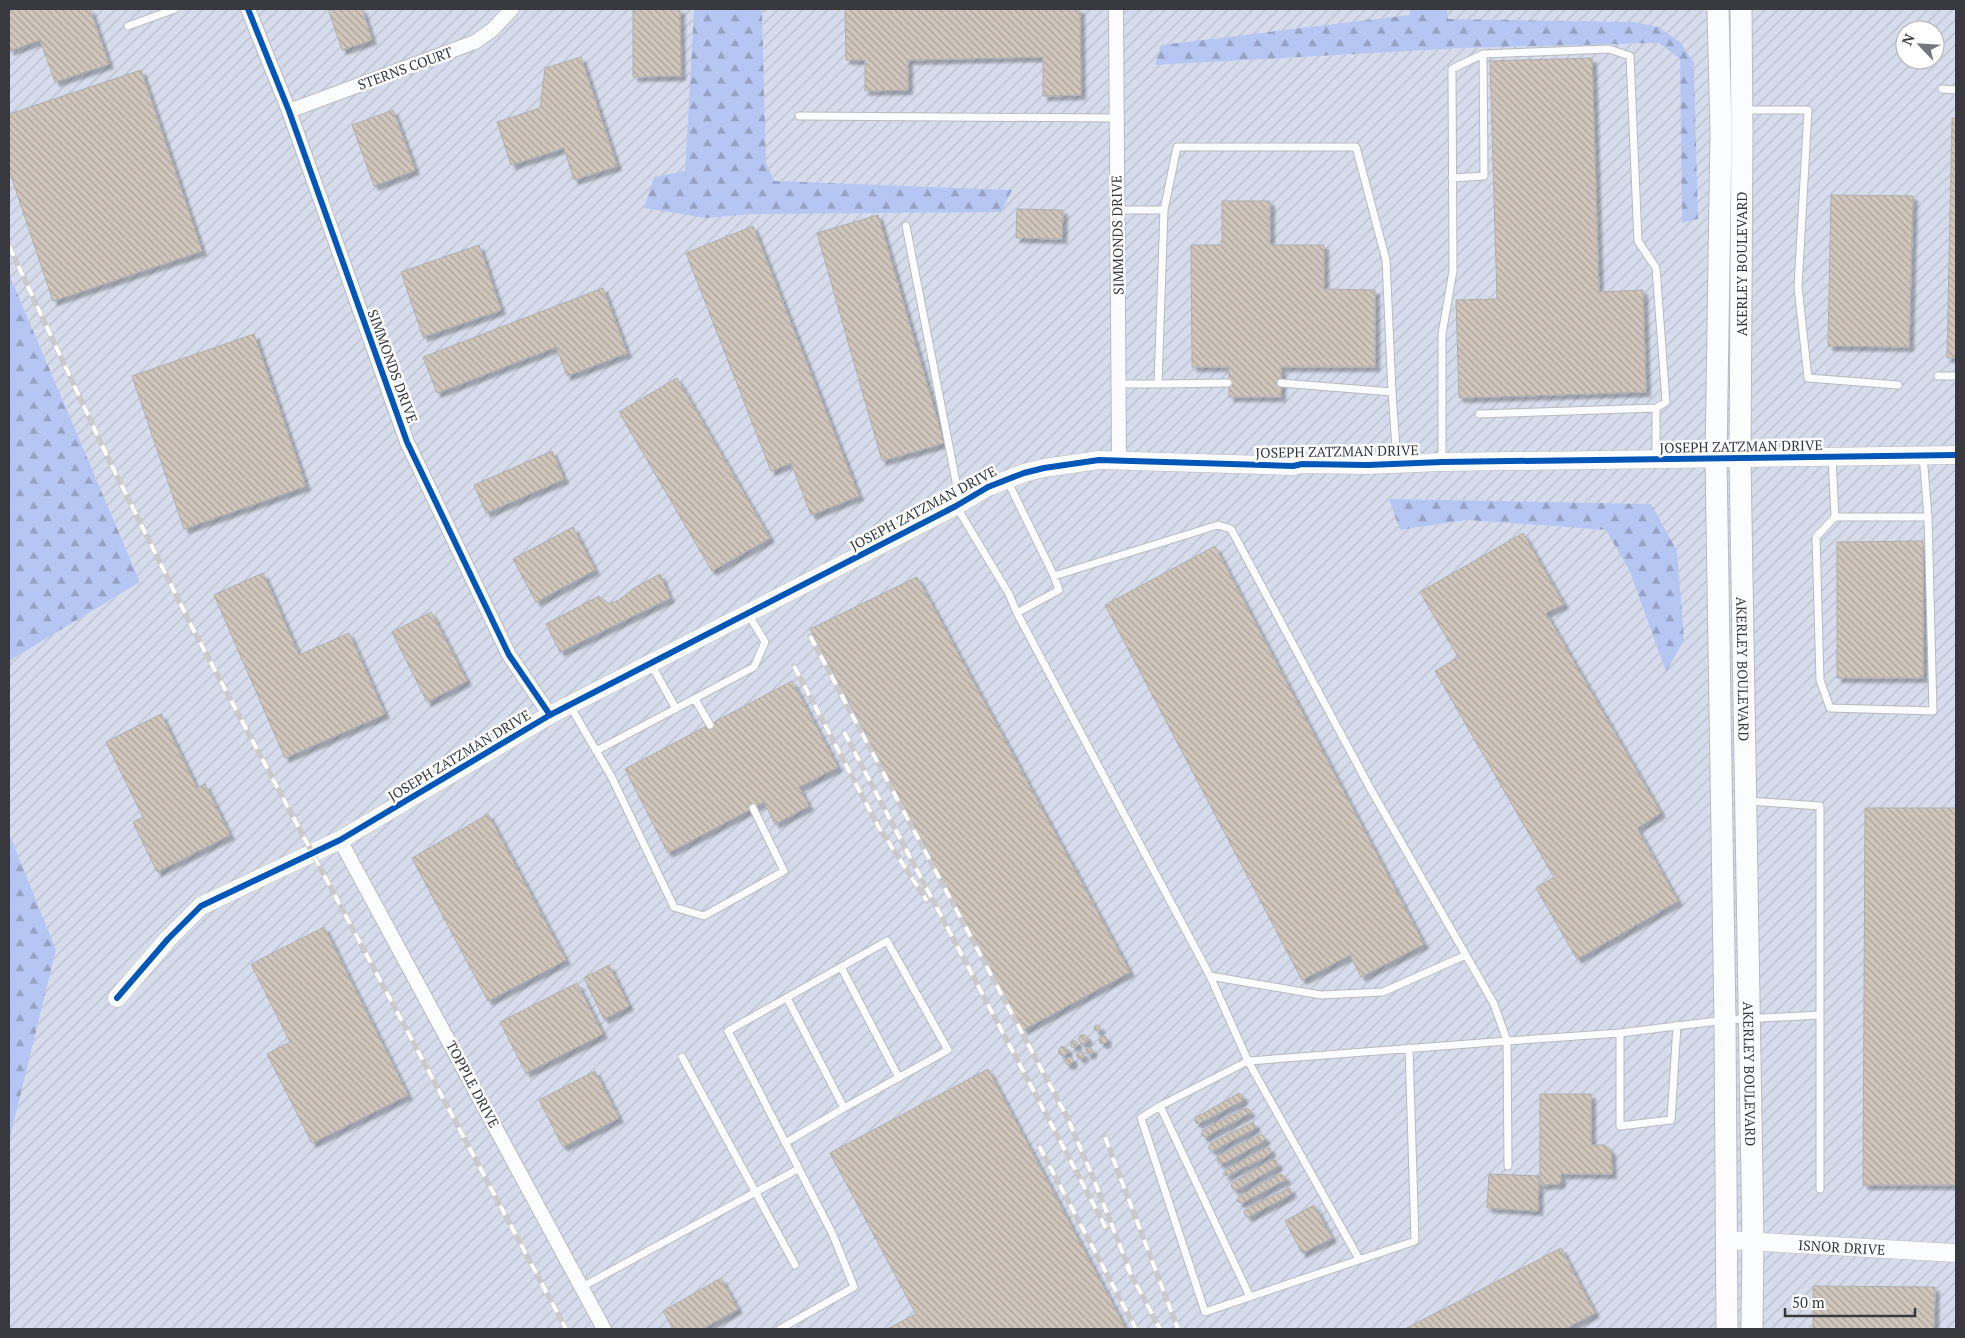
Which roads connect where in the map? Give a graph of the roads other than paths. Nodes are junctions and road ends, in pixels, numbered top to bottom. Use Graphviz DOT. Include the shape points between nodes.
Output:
graph roads {
  1 [pos="175,9"];
  2 [pos="248,9"];
  3 [pos="512,9"];
  4 [pos="1116,9"];
  5 [pos="1718,9"];
  6 [pos="1741,9"];
  7 [pos="128,26"];
  8 [pos="1483,54"];
  9 [pos="1942,89"];
  10 [pos="1956,90"];
  11 [pos="289,111"];
  12 [pos="1731,111"];
  13 [pos="799,116"];
  14 [pos="1116,118"];
  15 [pos="1731,132"];
  16 [pos="1452,178"];
  17 [pos="1118,210"];
  18 [pos="1164,210"];
  19 [pos="906,226"];
  20 [pos="1938,376"];
  21 [pos="1956,376"];
  22 [pos="1228,383"];
  23 [pos="1281,383"];
  24 [pos="1119,384"];
  25 [pos="1158,384"];
  26 [pos="1898,385"];
  27 [pos="1392,392"];
  28 [pos="1656,408"];
  29 [pos="1478,414"];
  30 [pos="1956,454"];
  31 [pos="1923,455"];
  32 [pos="1832,458"];
  33 [pos="1716,459"];
  34 [pos="1740,459"];
  35 [pos="1656,460"];
  36 [pos="1119,461"];
  37 [pos="1442,462"];
  38 [pos="1397,464"];
  39 [pos="1007,479"];
  40 [pos="956,506"];
  41 [pos="1928,516"];
  42 [pos="1835,517"];
  43 [pos="1054,576"];
  44 [pos="1018,613"];
  45 [pos="748,614"];
  46 [pos="650,664"];
  47 [pos="696,699"];
  48 [pos="570,705"];
  49 [pos="676,709"];
  50 [pos="550,715"];
  51 [pos="710,725"];
  52 [pos="596,750"];
  53 [pos="1746,801"];
  54 [pos="753,808"];
  55 [pos="340,840"];
  56 [pos="1466,956"];
  57 [pos="840,967"];
  58 [pos="1210,976"];
  59 [pos="117,998"];
  60 [pos="787,998"];
  61 [pos="1820,1015"];
  62 [pos="1748,1019"];
  63 [pos="1725,1020"];
  64 [pos="1677,1025"];
  65 [pos="1620,1033"];
  66 [pos="1507,1041"];
  67 [pos="1409,1048"];
  68 [pos="682,1057"];
  69 [pos="1248,1061"];
  70 [pos="899,1078"];
  71 [pos="1160,1106"];
  72 [pos="844,1108"];
  73 [pos="785,1143"];
  74 [pos="1508,1166"];
  75 [pos="798,1169"];
  76 [pos="1820,1189"];
  77 [pos="755,1192"];
  78 [pos="1726,1240"];
  79 [pos="1752,1240"];
  80 [pos="1956,1253"];
  81 [pos="1359,1259"];
  82 [pos="795,1265"];
  83 [pos="582,1287"];
  84 [pos="1250,1296"];
  85 [pos="604,1329"];
  86 [pos="780,1329"];
  87 [pos="1726,1329"];
  88 [pos="1752,1329"];
  1 -- 7 [label="lane"];
  2 -- 11 [label="street, SIMMONDS DRIVE"];
  3 -- 11 [label="street, STERNS COURT" via="475,42"];
  4 -- 14 [label="street, SIMMONDS DRIVE"];
  5 -- 12 [label="main road, AKERLEY BOULEVARD"];
  6 -- 12 [label="main road, AKERLEY BOULEVARD"];
  8 -- 16 [label="lane" via="1452,68"];
  8 -- 16 [label="lane" via="1484,176"];
  8 -- 28 [label="lane" via="1609,48 1630,56 1638,242 1656,268 1666,402"];
  9 -- 10 [label="lane"];
  11 -- 50 [label="street, SIMMONDS DRIVE" via="407,442 509,656"];
  12 -- 15 [label="main road, AKERLEY BOULEVARD"];
  12 -- 26 [label="lane" via="1808,110 1798,287 1808,378"];
  13 -- 14 [label="lane"];
  14 -- 17 [label="street, SIMMONDS DRIVE"];
  15 -- 33 [label="main road, AKERLEY BOULEVARD"];
  15 -- 34 [label="main road, AKERLEY BOULEVARD"];
  16 -- 37 [label="lane" via="1453,271 1442,334"];
  17 -- 18 [label="lane"];
  17 -- 24 [label="street, SIMMONDS DRIVE"];
  18 -- 25 [label="lane"];
  18 -- 27 [label="lane" via="1177,147 1356,147 1386,260"];
  19 -- 40 [label="lane" via="958,492"];
  20 -- 21 [label="lane"];
  22 -- 25 [label="lane"];
  23 -- 27 [label="lane"];
  24 -- 25 [label="lane"];
  24 -- 36 [label="street, SIMMONDS DRIVE"];
  27 -- 38 [label="lane"];
  28 -- 29 [label="lane"];
  28 -- 35 [label="lane"];
  30 -- 31 [label="street, JOSEPH ZATZMAN DRIVE"];
  31 -- 32 [label="street, JOSEPH ZATZMAN DRIVE"];
  31 -- 41 [label="lane"];
  32 -- 34 [label="street, JOSEPH ZATZMAN DRIVE"];
  32 -- 42 [label="lane"];
  33 -- 34 [label="street, JOSEPH ZATZMAN DRIVE"];
  33 -- 35 [label="street, JOSEPH ZATZMAN DRIVE"];
  33 -- 63 [label="main road, AKERLEY BOULEVARD"];
  34 -- 53 [label="main road, AKERLEY BOULEVARD"];
  35 -- 37 [label="street, JOSEPH ZATZMAN DRIVE"];
  36 -- 38 [label="street, JOSEPH ZATZMAN DRIVE" via="1293,466"];
  36 -- 39 [label="street, JOSEPH ZATZMAN DRIVE" via="1099,460 1053,466"];
  37 -- 38 [label="street, JOSEPH ZATZMAN DRIVE"];
  39 -- 40 [label="street, JOSEPH ZATZMAN DRIVE"];
  39 -- 43 [label="lane"];
  40 -- 44 [label="lane"];
  40 -- 45 [label="street, JOSEPH ZATZMAN DRIVE"];
  41 -- 42 [label="lane"];
  41 -- 42 [label="lane" via="1933,711 1830,708 1820,680 1816,537"];
  43 -- 44 [label="lane" via="1059,590"];
  43 -- 56 [label="lane" via="1218,525 1231,529 1370,788"];
  44 -- 58 [label="lane"];
  45 -- 46 [label="street, JOSEPH ZATZMAN DRIVE"];
  45 -- 47 [label="lane" via="764,642 754,667"];
  46 -- 48 [label="street, JOSEPH ZATZMAN DRIVE"];
  46 -- 49 [label="lane"];
  47 -- 49 [label="lane"];
  47 -- 51 [label="lane"];
  48 -- 50 [label="street, JOSEPH ZATZMAN DRIVE"];
  48 -- 52 [label="lane"];
  49 -- 52 [label="lane"];
  50 -- 55 [label="street, JOSEPH ZATZMAN DRIVE"];
  52 -- 54 [label="lane" via="674,907 704,916 784,871"];
  53 -- 61 [label="lane" via="1820,806"];
  53 -- 62 [label="main road, AKERLEY BOULEVARD"];
  55 -- 59 [label="street, JOSEPH ZATZMAN DRIVE" via="202,906 168,939"];
  55 -- 83 [label="street, TOPPLE DRIVE"];
  56 -- 58 [label="lane" via="1383,992 1321,995"];
  56 -- 66 [label="lane" via="1494,1004"];
  57 -- 60 [label="lane"];
  57 -- 70 [label="lane"];
  57 -- 70 [label="lane" via="887,941 948,1050"];
  58 -- 69 [label="lane"];
  60 -- 72 [label="lane"];
  60 -- 73 [label="lane" via="728,1031"];
  61 -- 62 [label="lane"];
  61 -- 76 [label="lane"];
  62 -- 63 [label="lane"];
  62 -- 79 [label="main road, AKERLEY BOULEVARD"];
  63 -- 64 [label="lane"];
  63 -- 78 [label="main road, AKERLEY BOULEVARD"];
  64 -- 65 [label="lane"];
  64 -- 65 [label="lane" via="1671,1120 1620,1126"];
  65 -- 66 [label="lane"];
  66 -- 67 [label="lane"];
  66 -- 74 [label="lane"];
  67 -- 69 [label="lane"];
  67 -- 81 [label="lane" via="1415,1241"];
  68 -- 77 [label="lane"];
  69 -- 71 [label="lane"];
  69 -- 81 [label="lane"];
  70 -- 72 [label="lane"];
  71 -- 84 [label="lane"];
  71 -- 84 [label="lane" via="1141,1118 1205,1312"];
  72 -- 73 [label="lane"];
  73 -- 75 [label="lane"];
  75 -- 77 [label="lane"];
  75 -- 86 [label="lane" via="834,1235 854,1287"];
  77 -- 82 [label="lane"];
  77 -- 83 [label="lane"];
  78 -- 79 [label="street, ISNOR DRIVE"];
  78 -- 87 [label="main road, AKERLEY BOULEVARD"];
  79 -- 80 [label="street, ISNOR DRIVE"];
  79 -- 88 [label="main road, AKERLEY BOULEVARD"];
  81 -- 84 [label="lane"];
  83 -- 85 [label="street, TOPPLE DRIVE"];
}
